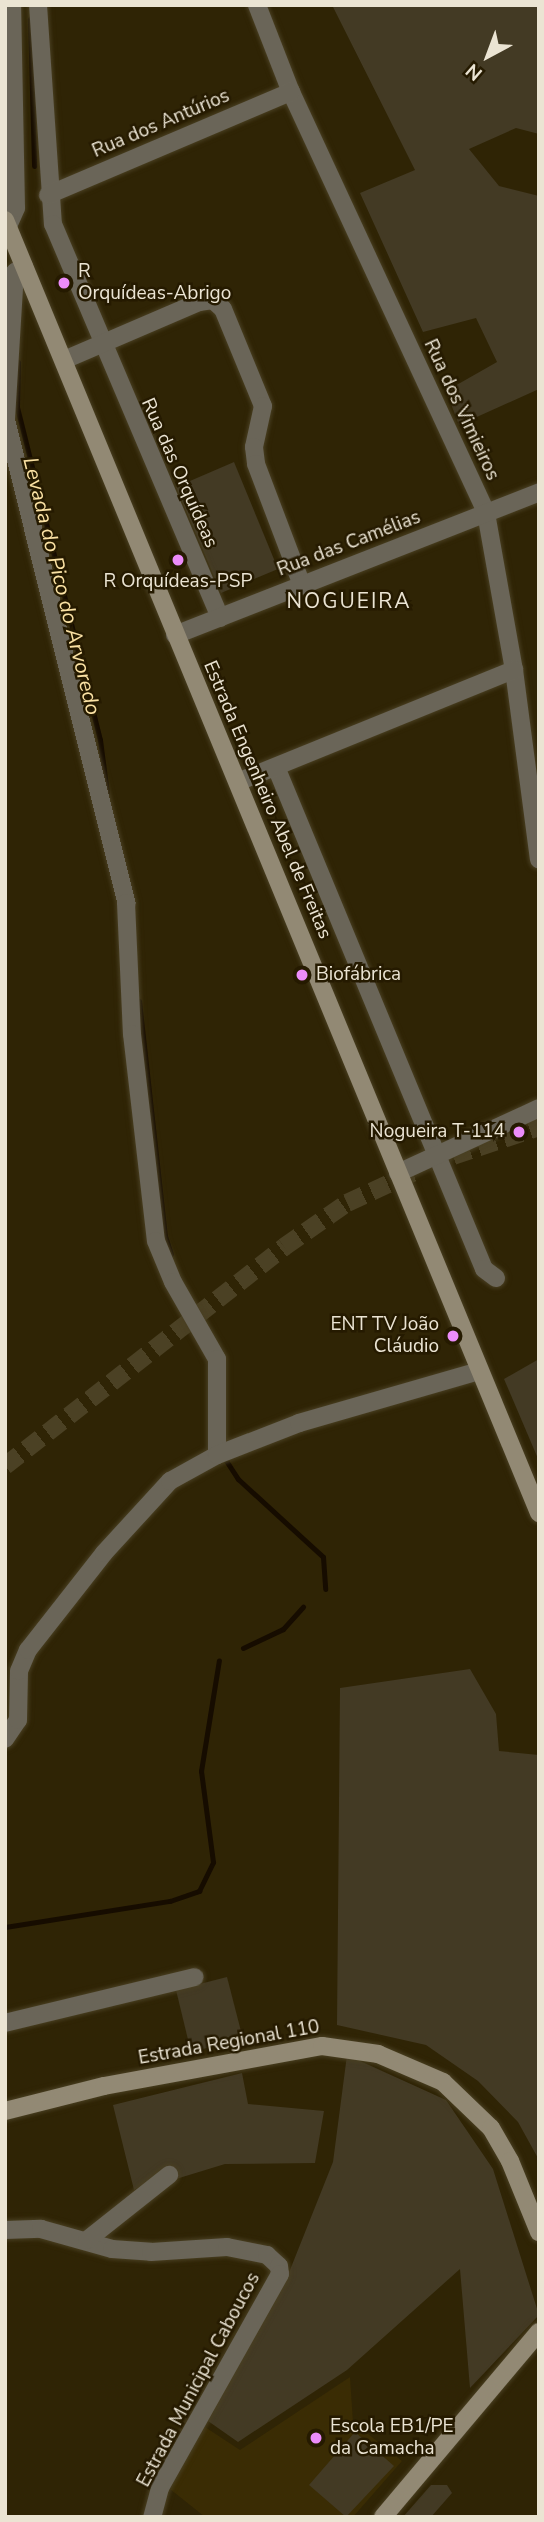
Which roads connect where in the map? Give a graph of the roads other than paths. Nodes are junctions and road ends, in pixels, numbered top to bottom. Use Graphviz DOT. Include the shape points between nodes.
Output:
graph roads {
  1 [pos="12,5"];
  2 [pos="38,5"];
  3 [pos="257,5"];
  4 [pos="291,92"];
  5 [pos="48,195"];
  6 [pos="7,223"];
  7 [pos="24,266"];
  8 [pos="101,344"];
  9 [pos="64,360"];
  10 [pos="539,492"];
  11 [pos="486,513"];
  12 [pos="302,585"];
  13 [pos="220,618"];
  14 [pos="175,635"];
  15 [pos="514,670"];
  16 [pos="276,767"];
  17 [pos="240,781"];
  18 [pos="539,859"];
  19 [pos="539,1108"];
  20 [pos="438,1155"];
  21 [pos="398,1172"];
  22 [pos="496,1278"];
  23 [pos="479,1371"];
  24 [pos="218,1454"];
  25 [pos="539,1513"];
  26 [pos="5,1739"];
  27 [pos="195,1977"];
  28 [pos="5,2023"];
  29 [pos="5,2111"];
  30 [pos="169,2175"];
  31 [pos="5,2231"];
  32 [pos="539,2232"];
  33 [pos="86,2240"];
  34 [pos="539,2332"];
  35 [pos="152,2517"];
  36 [pos="383,2517"];
  1 -- 6 [label="street" via="16,208"];
  2 -- 5 [label="street, Rua das Orquídeas"];
  3 -- 4 [label="street, Rua dos Vimieiros"];
  4 -- 5 [label="street, Rua dos Antúrios"];
  4 -- 11 [label="street, Rua dos Vimieiros"];
  5 -- 8 [label="street, Rua das Orquídeas" via="53,224"];
  6 -- 7 [label="main road, Estrada Engenheiro Abel de Freitas"];
  7 -- 9 [label="main road, Estrada Engenheiro Abel de Freitas"];
  7 -- 24 [label="street" via="15,272 6,420 126,902 132,1034 156,1241 173,1282 217,1359"];
  8 -- 9 [label="street"];
  8 -- 12 [label="street" via="199,302 213,300 223,309 262,406 254,447 256,464"];
  8 -- 13 [label="street, Rua das Orquídeas"];
  9 -- 14 [label="main road, Estrada Engenheiro Abel de Freitas"];
  10 -- 11 [label="street, Rua das Camélias"];
  11 -- 12 [label="street, Rua das Camélias"];
  11 -- 15 [label="street, Rua dos Vimieiros"];
  12 -- 13 [label="street, Rua das Camélias"];
  13 -- 14 [label="street, Rua das Camélias"];
  14 -- 17 [label="main road, Estrada Engenheiro Abel de Freitas"];
  15 -- 16 [label="street"];
  15 -- 18 [label="street, Rua dos Vimieiros"];
  16 -- 17 [label="street"];
  16 -- 20 [label="street"];
  17 -- 21 [label="main road, Estrada Engenheiro Abel de Freitas"];
  19 -- 20 [label="street"];
  20 -- 21 [label="street"];
  20 -- 22 [label="street" via="484,1269"];
  21 -- 23 [label="main road, Estrada Engenheiro Abel de Freitas"];
  23 -- 24 [label="street" via="299,1423"];
  23 -- 25 [label="main road, Estrada Engenheiro Abel de Freitas"];
  24 -- 26 [label="street" via="170,1481 58,1608 19,1671 18,1720"];
  27 -- 28 [label="street"];
  29 -- 32 [label="main road, Estrada Regional 110" via="104,2086 322,2046 378,2054 443,2082 491,2128"];
  30 -- 33 [label="street"];
  31 -- 33 [label="street" via="41,2229"];
  33 -- 35 [label="street, Estrada Municipal Caboucos" via="112,2249 151,2252 227,2247 267,2255 277,2263 280,2274 160,2488"];
  34 -- 36 [label="main road"];
}
